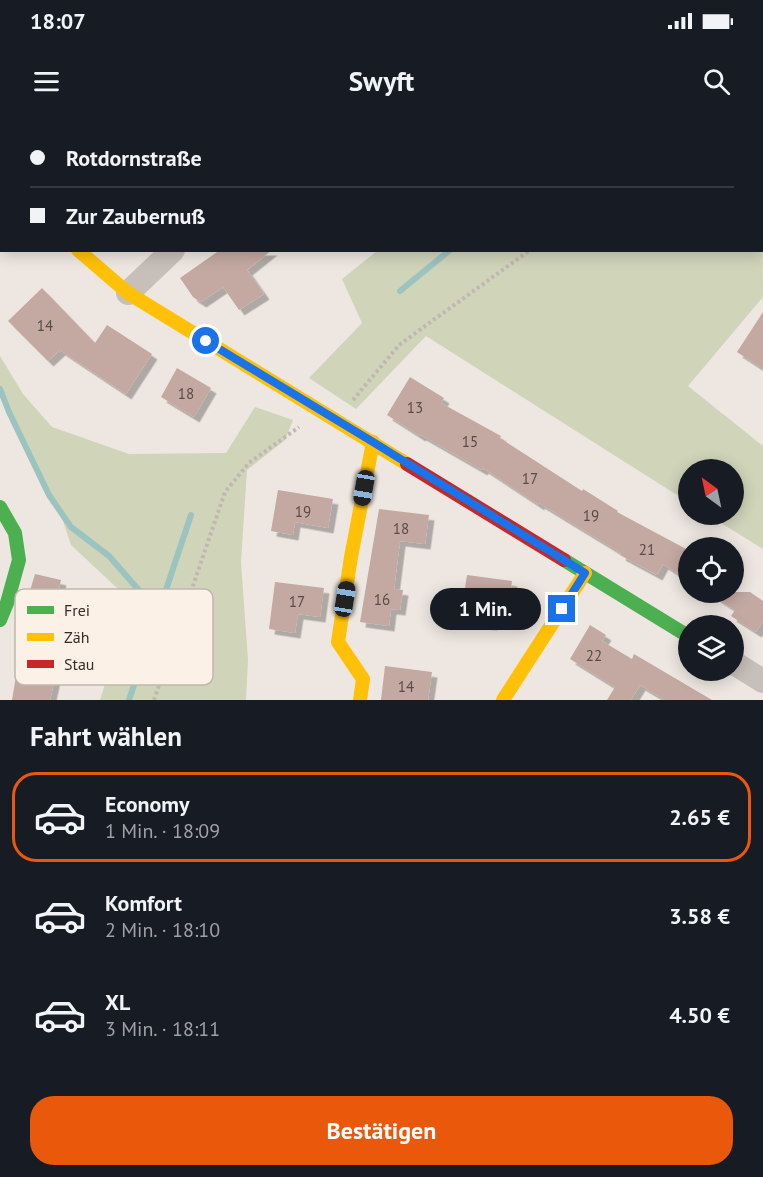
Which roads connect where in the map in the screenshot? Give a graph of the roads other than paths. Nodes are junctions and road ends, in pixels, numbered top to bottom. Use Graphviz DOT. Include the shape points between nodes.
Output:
graph roads {
  1 [pos="80,252"];
  2 [pos="171,252"];
  3 [pos="128,293"];
  4 [pos="373,442"];
  5 [pos="0,507"];
  6 [pos="585,573"];
  7 [pos="0,620"];
  8 [pos="678,630"];
  9 [pos="744,669"];
  10 [pos="763,681"];
  11 [pos="360,700"];
  12 [pos="503,700"];
  1 -- 3 [label="street"];
  2 -- 3 [label="street"];
  3 -- 4 [label="street"];
  4 -- 6 [label="street"];
  4 -- 11 [label="street" via="338,642 363,679"];
  5 -- 7 [label="street" via="15,533 20,560"];
  6 -- 8 [label="street"];
  6 -- 12 [label="street"];
  9 -- 10 [label="street"];
}
